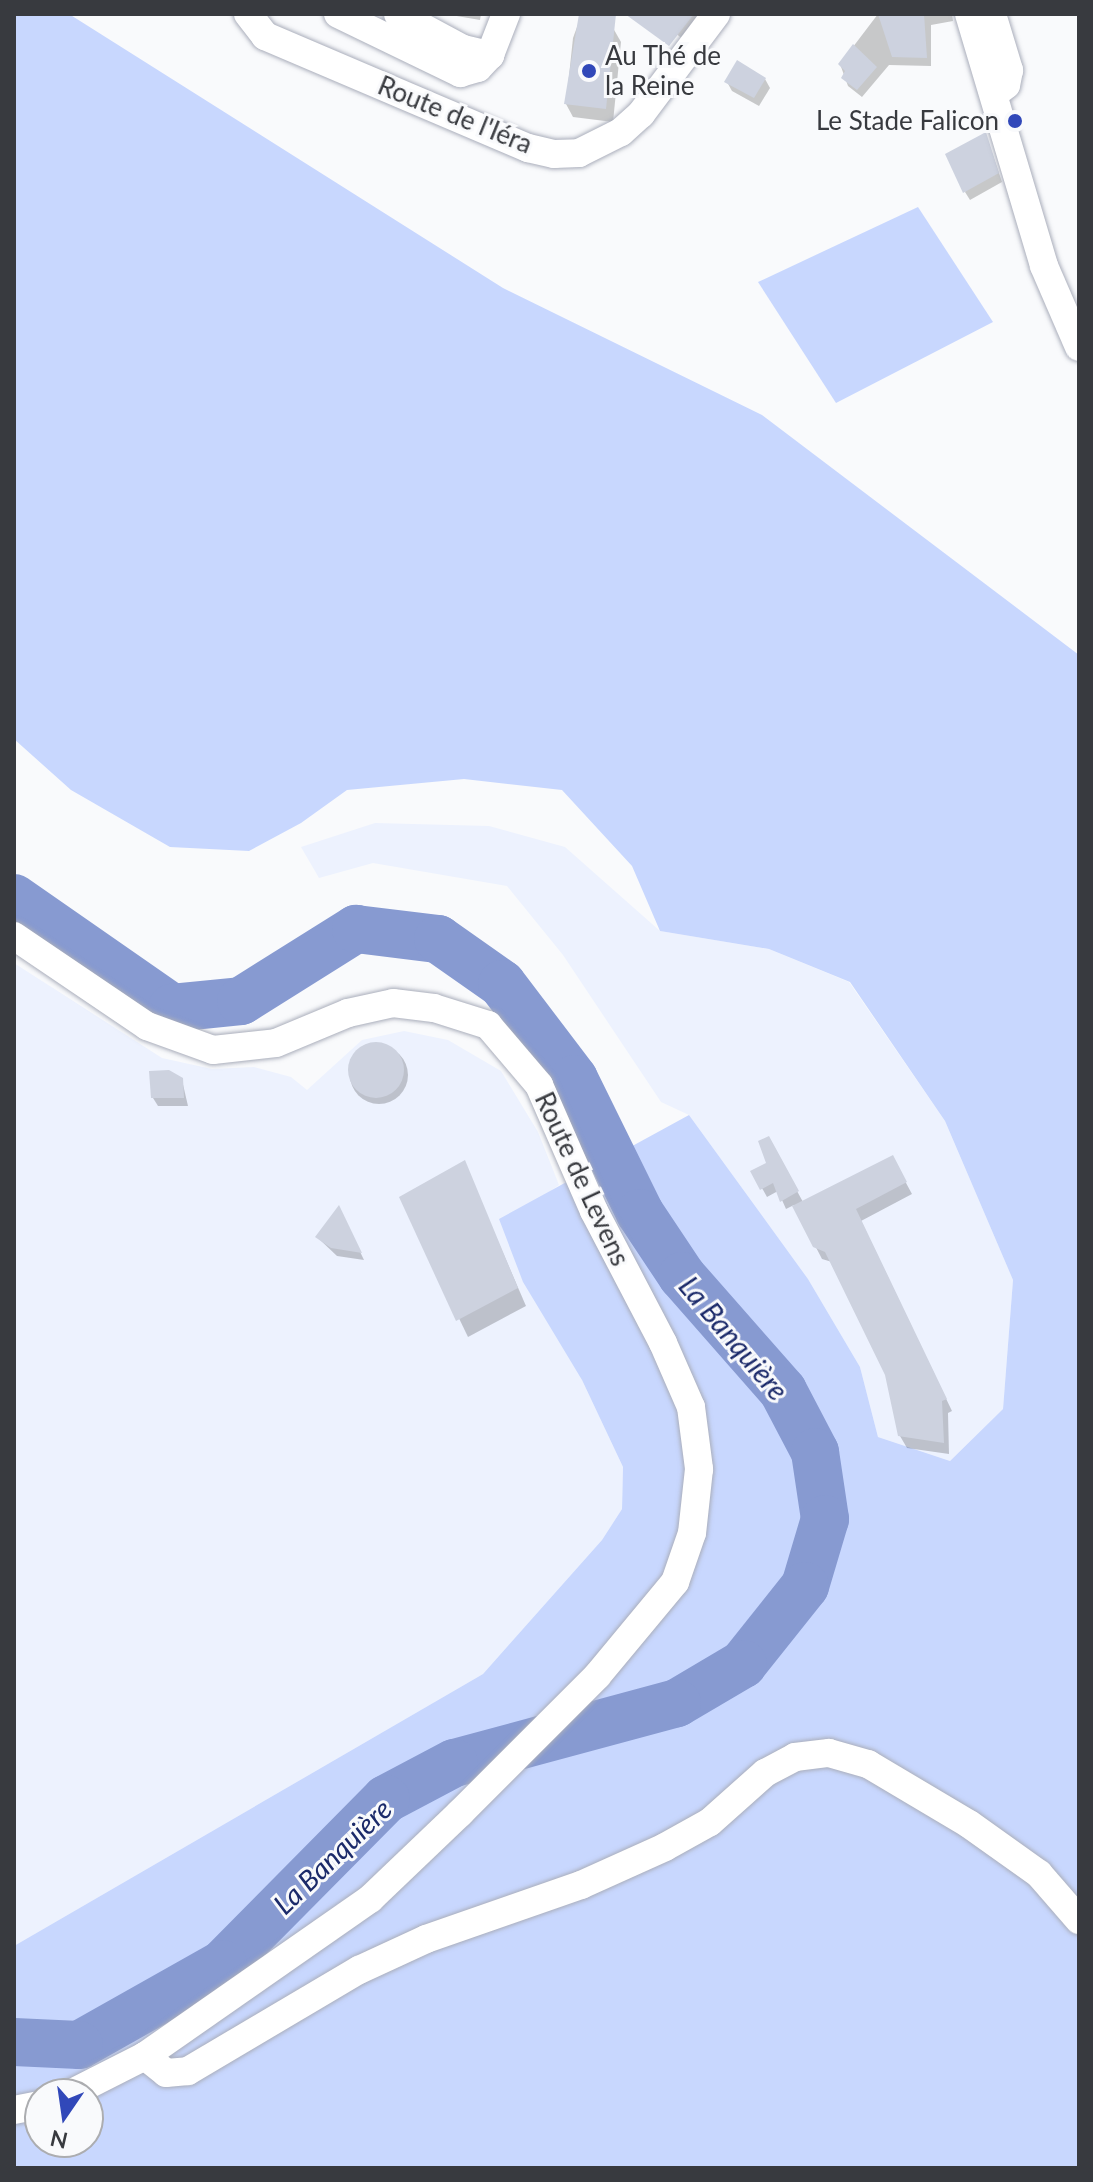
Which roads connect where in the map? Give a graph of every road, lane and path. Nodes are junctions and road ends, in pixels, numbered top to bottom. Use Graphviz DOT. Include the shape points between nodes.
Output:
graph roads {
  1 [pos="248,14"];
  2 [pos="338,14"];
  3 [pos="398,14"];
  4 [pos="506,14"];
  5 [pos="716,14"];
  6 [pos="969,14"];
  7 [pos="992,14"];
  8 [pos="490,55"];
  9 [pos="994,94"];
  10 [pos="1075,333"];
  11 [pos="14,936"];
  12 [pos="1079,1920"];
  13 [pos="145,2056"];
  14 [pos="102,2078"];
  1 -- 5 [label="street, Route de l'Iéra" via="265,36 528,148 554,154 579,153 621,132"];
  2 -- 8 [label="street, Route de l'Iéra" via="448,70 469,72"];
  3 -- 8 [label="street" via="463,49"];
  4 -- 8 [label="street"];
  6 -- 9 [label="street"];
  7 -- 9 [label="street" via="1009,70 1006,85"];
  9 -- 10 [label="street" via="1044,266"];
  11 -- 13 [label="street, Route de Levens" via="147,1026 213,1050 276,1043 348,1013 393,1003 434,1008 488,1025 539,1085 594,1211 685,1394 699,1469 692,1533 675,1582 597,1676 370,1899"];
  12 -- 13 [label="street" via="1039,1874 969,1824 868,1764 829,1753 795,1757 765,1773 710,1822 665,1847 359,1970 188,2071 166,2073"];
  13 -- 14 [label="street, Route de Levens"];
}
